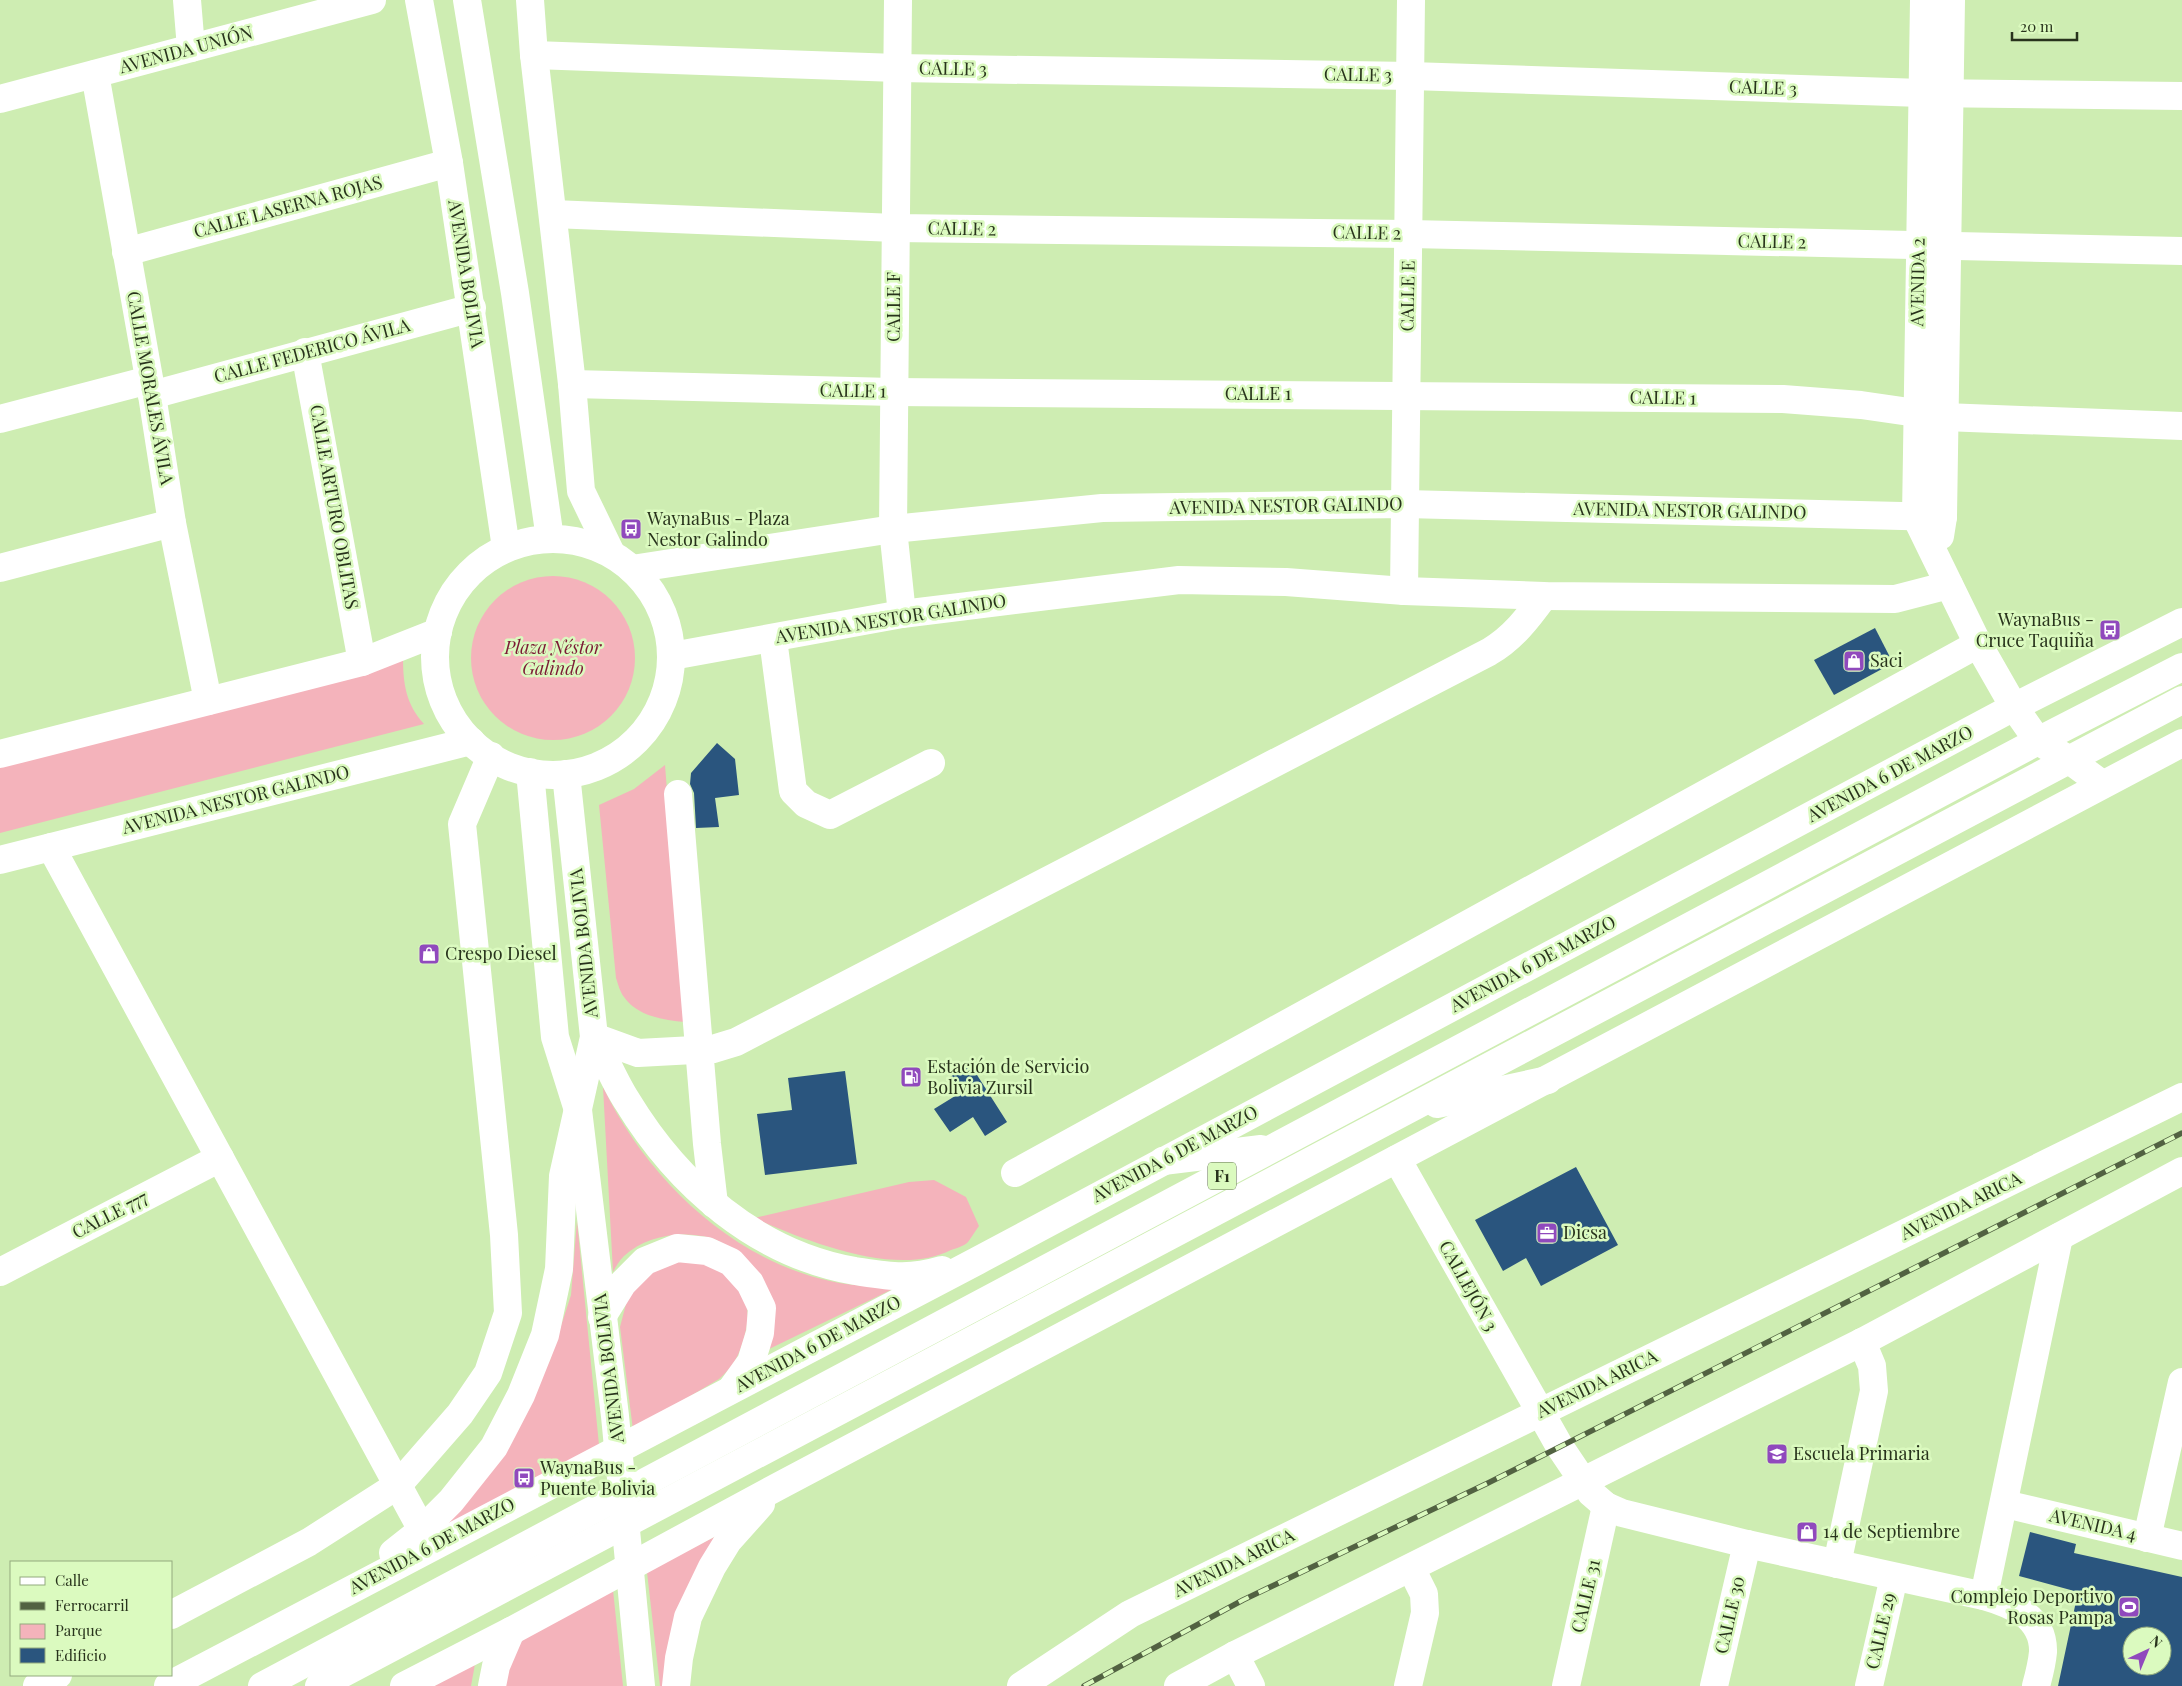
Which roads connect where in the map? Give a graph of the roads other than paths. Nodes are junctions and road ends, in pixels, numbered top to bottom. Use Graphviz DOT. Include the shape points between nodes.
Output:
graph roads {
  1 [pos="187,0"];
  2 [pos="372,0"];
  3 [pos="419,0"];
  4 [pos="467,0"];
  5 [pos="530,0"];
  6 [pos="898,0"];
  7 [pos="1411,0"];
  8 [pos="1924,0"];
  9 [pos="1951,0"];
  10 [pos="191,48"];
  11 [pos="534,55"];
  12 [pos="897,68"];
  13 [pos="95,74"];
  14 [pos="1411,76"];
  15 [pos="1922,93"];
  16 [pos="1949,93"];
  17 [pos="2182,96"];
  18 [pos="0,99"];
  19 [pos="449,163"];
  20 [pos="553,214"];
  21 [pos="895,228"];
  22 [pos="1408,234"];
  23 [pos="1918,245"];
  24 [pos="1947,246"];
  25 [pos="2182,251"];
  26 [pos="126,252"];
  27 [pos="472,308"];
  28 [pos="305,352"];
  29 [pos="572,384"];
  30 [pos="151,387"];
  31 [pos="894,392"];
  32 [pos="1406,395"];
  33 [pos="1917,414"];
  34 [pos="1944,417"];
  35 [pos="0,419"];
  36 [pos="2182,426"];
  37 [pos="1405,504"];
  38 [pos="1916,516"];
  39 [pos="1943,517"];
  40 [pos="172,522"];
  41 [pos="893,529"];
  42 [pos="550,539"];
  43 [pos="506,548"];
  44 [pos="610,553"];
  45 [pos="1938,560"];
  46 [pos="0,568"];
  47 [pos="632,569"];
  48 [pos="1949,585"];
  49 [pos="1404,591"];
  50 [pos="1544,596"];
  51 [pos="902,614"];
  52 [pos="2182,622"];
  53 [pos="438,632"];
  54 [pos="773,639"];
  55 [pos="1978,644"];
  56 [pos="672,656"];
  57 [pos="362,662"];
  58 [pos="2182,666"];
  59 [pos="2182,700"];
  60 [pos="208,701"];
  61 [pos="2014,707"];
  62 [pos="2038,741"];
  63 [pos="2182,743"];
  64 [pos="481,749"];
  65 [pos="0,754"];
  66 [pos="2068,759"];
  67 [pos="931,763"];
  68 [pos="530,772"];
  69 [pos="566,774"];
  70 [pos="2102,784"];
  71 [pos="678,794"];
  72 [pos="51,847"];
  73 [pos="0,860"];
  74 [pos="594,1037"];
  75 [pos="700,1049"];
  76 [pos="1548,1080"];
  77 [pos="2182,1097"];
  78 [pos="578,1110"];
  79 [pos="1406,1110"];
  80 [pos="1277,1147"];
  81 [pos="220,1158"];
  82 [pos="1397,1159"];
  83 [pos="1163,1161"];
  84 [pos="2182,1171"];
  85 [pos="1015,1173"];
  86 [pos="714,1204"];
  87 [pos="2060,1237"];
  88 [pos="977,1261"];
  89 [pos="0,1272"];
  90 [pos="602,1317"];
  91 [pos="1862,1342"];
  92 [pos="2182,1382"];
  93 [pos="731,1390"];
  94 [pos="1539,1412"];
  95 [pos="1583,1482"];
  96 [pos="398,1486"];
  97 [pos="779,1486"];
  98 [pos="2005,1504"];
  99 [pos="1606,1506"];
  100 [pos="422,1530"];
  101 [pos="2147,1538"];
  102 [pos="1747,1544"];
  103 [pos="2182,1546"];
  104 [pos="1837,1564"];
  105 [pos="1411,1568"];
  106 [pos="1894,1577"];
  107 [pos="346,1591"];
  108 [pos="1984,1596"];
  109 [pos="172,1614"];
  110 [pos="511,1631"];
  111 [pos="1235,1655"];
  112 [pos="56,1676"];
  113 [pos="36,1686"];
  114 [pos="168,1686"];
  115 [pos="262,1686"];
  116 [pos="319,1686"];
  117 [pos="404,1686"];
  118 [pos="492,1686"];
  119 [pos="641,1686"];
  120 [pos="676,1686"];
  121 [pos="1021,1686"];
  122 [pos="1178,1686"];
  123 [pos="1251,1686"];
  124 [pos="1408,1686"];
  125 [pos="1566,1686"];
  126 [pos="1714,1686"];
  127 [pos="1869,1686"];
  128 [pos="2036,1686"];
  1 -- 10 [label="main road"];
  2 -- 10 [label="main road, AVENIDA UNIÓN"];
  3 -- 19 [label="main road, AVENIDA BOLIVIA"];
  4 -- 42 [label="main road" via="515,293"];
  5 -- 11 [label="main road"];
  6 -- 12 [label="main road, CALLE F"];
  7 -- 14 [label="main road, CALLE E"];
  8 -- 15 [label="main road, AVENIDA 2"];
  9 -- 16 [label="main road, AVENIDA 2"];
  10 -- 13 [label="main road, AVENIDA UNIÓN"];
  11 -- 12 [label="main road, CALLE 3"];
  11 -- 20 [label="main road"];
  12 -- 14 [label="main road, CALLE 3"];
  12 -- 21 [label="main road, CALLE F"];
  13 -- 18 [label="main road, AVENIDA UNIÓN"];
  13 -- 26 [label="main road, CALLE MORALES ÁVILA"];
  14 -- 15 [label="main road, CALLE 3"];
  14 -- 22 [label="main road, CALLE E"];
  15 -- 16 [label="main road, CALLE 3"];
  15 -- 23 [label="main road, AVENIDA 2"];
  16 -- 17 [label="main road, CALLE 3"];
  16 -- 24 [label="main road, AVENIDA 2"];
  19 -- 26 [label="main road, CALLE LASERNA ROJAS"];
  19 -- 27 [label="main road, AVENIDA BOLIVIA"];
  20 -- 21 [label="main road, CALLE 2"];
  20 -- 29 [label="main road"];
  21 -- 22 [label="main road, CALLE 2"];
  21 -- 31 [label="main road, CALLE F"];
  22 -- 23 [label="main road, CALLE 2"];
  22 -- 32 [label="main road, CALLE E"];
  23 -- 24 [label="main road, CALLE 2"];
  23 -- 33 [label="main road, AVENIDA 2"];
  24 -- 25 [label="main road, CALLE 2"];
  24 -- 34 [label="main road, AVENIDA 2"];
  26 -- 30 [label="main road, CALLE MORALES ÁVILA"];
  27 -- 28 [label="main road, CALLE FEDERICO ÁVILA"];
  27 -- 43 [label="main road, AVENIDA BOLIVIA"];
  28 -- 30 [label="main road, CALLE FEDERICO ÁVILA"];
  28 -- 57 [label="main road, CALLE ARTURO OBLITAS"];
  29 -- 31 [label="main road, CALLE 1"];
  29 -- 44 [label="main road" via="580,491"];
  30 -- 35 [label="main road, CALLE FEDERICO ÁVILA"];
  30 -- 40 [label="main road, CALLE MORALES ÁVILA"];
  31 -- 32 [label="main road, CALLE 1"];
  31 -- 41 [label="main road, CALLE F"];
  32 -- 33 [label="main road, CALLE 1" via="1783,399 1861,405"];
  32 -- 37 [label="main road, CALLE E"];
  33 -- 34 [label="main road, CALLE 1"];
  33 -- 38 [label="main road, AVENIDA 2"];
  34 -- 36 [label="main road, CALLE 1"];
  34 -- 39 [label="main road, AVENIDA 2"];
  37 -- 38 [label="main road, AVENIDA NESTOR GALINDO"];
  37 -- 41 [label="main road, AVENIDA NESTOR GALINDO" via="1102,508"];
  37 -- 49 [label="main road, CALLE E"];
  38 -- 39 [label="main road, AVENIDA NESTOR GALINDO"];
  38 -- 45 [label="main road, AVENIDA 2"];
  39 -- 45 [label="main road, AVENIDA 2"];
  40 -- 46 [label="main road"];
  40 -- 60 [label="main road, CALLE MORALES ÁVILA"];
  41 -- 47 [label="main road, AVENIDA NESTOR GALINDO"];
  41 -- 51 [label="main road, CALLE F"];
  42 -- 43 [label="main road"];
  42 -- 44 [label="main road" via="586,543"];
  43 -- 53 [label="main road" via="482,562 462,582 447,606"];
  44 -- 47 [label="main road"];
  45 -- 48 [label="main road, AVENIDA 2"];
  47 -- 56 [label="main road" via="650,589 663,613"];
  48 -- 50 [label="main road, AVENIDA NESTOR GALINDO" via="1896,599"];
  48 -- 55 [label="main road, AVENIDA 2"];
  49 -- 50 [label="main road, AVENIDA NESTOR GALINDO"];
  49 -- 51 [label="main road, AVENIDA NESTOR GALINDO" via="1286,582 1179,580"];
  50 -- 75 [label="main road" via="1520,628 1490,652 736,1042"];
  51 -- 54 [label="main road, AVENIDA NESTOR GALINDO"];
  52 -- 61 [label="main road, AVENIDA 6 DE MARZO"];
  53 -- 57 [label="main road"];
  53 -- 64 [label="main road" via="435,654 442,692 456,722"];
  54 -- 56 [label="main road, AVENIDA NESTOR GALINDO"];
  54 -- 67 [label="main road" via="793,791 806,804 830,815"];
  55 -- 61 [label="main road, AVENIDA 2"];
  55 -- 85 [label="main road"];
  56 -- 69 [label="main road" via="667,690 653,722 630,748 600,766"];
  57 -- 60 [label="main road"];
  58 -- 62 [label="main road, F1"];
  59 -- 66 [label="main road, F1"];
  60 -- 65 [label="main road"];
  61 -- 62 [label="main road, AVENIDA 2"];
  61 -- 83 [label="main road, AVENIDA 6 DE MARZO"];
  62 -- 66 [label="main road, AVENIDA 2"];
  62 -- 80 [label="main road, F1"];
  63 -- 70 [label="main road"];
  64 -- 68 [label="main road" via="510,766"];
  64 -- 72 [label="main road, AVENIDA NESTOR GALINDO"];
  64 -- 96 [label="main road" via="462,824 504,1235 508,1313 488,1374 460,1414"];
  66 -- 70 [label="main road, AVENIDA 2"];
  66 -- 79 [label="main road, F1"];
  68 -- 69 [label="main road"];
  68 -- 78 [label="main road, AVENIDA BOLIVIA" via="555,1037"];
  69 -- 74 [label="main road, AVENIDA BOLIVIA"];
  70 -- 76 [label="main road"];
  71 -- 75 [label="main road"];
  72 -- 73 [label="main road, AVENIDA NESTOR GALINDO"];
  72 -- 81 [label="main road"];
  74 -- 75 [label="main road" via="638,1053"];
  74 -- 78 [label="main road, AVENIDA BOLIVIA"];
  74 -- 86 [label="main road" via="626,1101 660,1150"];
  75 -- 86 [label="main road"];
  76 -- 79 [label="main road"];
  76 -- 82 [label="main road"];
  77 -- 94 [label="main road, AVENIDA ARICA"];
  78 -- 90 [label="main road, AVENIDA BOLIVIA"];
  78 -- 100 [label="main road" via="563,1176 559,1269 545,1335 521,1395 494,1447 451,1501"];
  79 -- 116 [label="main road, F1"];
  80 -- 83 [label="main road"];
  80 -- 115 [label="main road, F1"];
  81 -- 89 [label="main road, CALLE 777"];
  81 -- 96 [label="main road"];
  82 -- 94 [label="main road, CALLEJÓN 3"];
  82 -- 97 [label="main road"];
  83 -- 88 [label="main road, AVENIDA 6 DE MARZO"];
  84 -- 87 [label="main road"];
  86 -- 88 [label="main road" via="752,1232 794,1254 838,1268 897,1278 931,1274"];
  87 -- 91 [label="main road"];
  87 -- 98 [label="main road"];
  88 -- 93 [label="main road, AVENIDA 6 DE MARZO"];
  90 -- 93 [label="main road" via="623,1283 645,1261 677,1248 707,1251 730,1262 750,1283 762,1308 760,1332 751,1362"];
  90 -- 119 [label="main road, AVENIDA BOLIVIA" via="616,1416"];
  91 -- 95 [label="main road"];
  91 -- 104 [label="main road" via="1872,1366 1874,1391"];
  92 -- 101 [label="main road"];
  93 -- 107 [label="main road, AVENIDA 6 DE MARZO"];
  94 -- 95 [label="main road, CALLEJÓN 3"];
  94 -- 121 [label="main road, AVENIDA ARICA" via="1130,1614"];
  95 -- 99 [label="main road, CALLEJÓN 3"];
  95 -- 105 [label="main road"];
  96 -- 100 [label="main road"];
  96 -- 109 [label="main road" via="309,1542"];
  97 -- 110 [label="main road"];
  97 -- 120 [label="main road" via="746,1518 712,1567 688,1617"];
  98 -- 101 [label="main road, AVENIDA 4"];
  98 -- 108 [label="main road"];
  99 -- 102 [label="main road" via="1622,1513"];
  99 -- 125 [label="main road, CALLE 31"];
  100 -- 107 [label="main road"];
  101 -- 103 [label="main road, AVENIDA 4"];
  102 -- 104 [label="main road"];
  102 -- 126 [label="main road, CALLE 30"];
  104 -- 106 [label="main road"];
  105 -- 111 [label="main road"];
  105 -- 124 [label="main road" via="1424,1594 1425,1613"];
  106 -- 108 [label="main road"];
  106 -- 127 [label="main road, CALLE 29"];
  107 -- 114 [label="main road, AVENIDA 6 DE MARZO"];
  108 -- 128 [label="main road" via="2028,1614 2040,1632 2043,1653"];
  110 -- 117 [label="main road"];
  110 -- 118 [label="main road" via="496,1666"];
  111 -- 122 [label="main road"];
  111 -- 123 [label="main road"];
  112 -- 113 [label="main road"];
}
